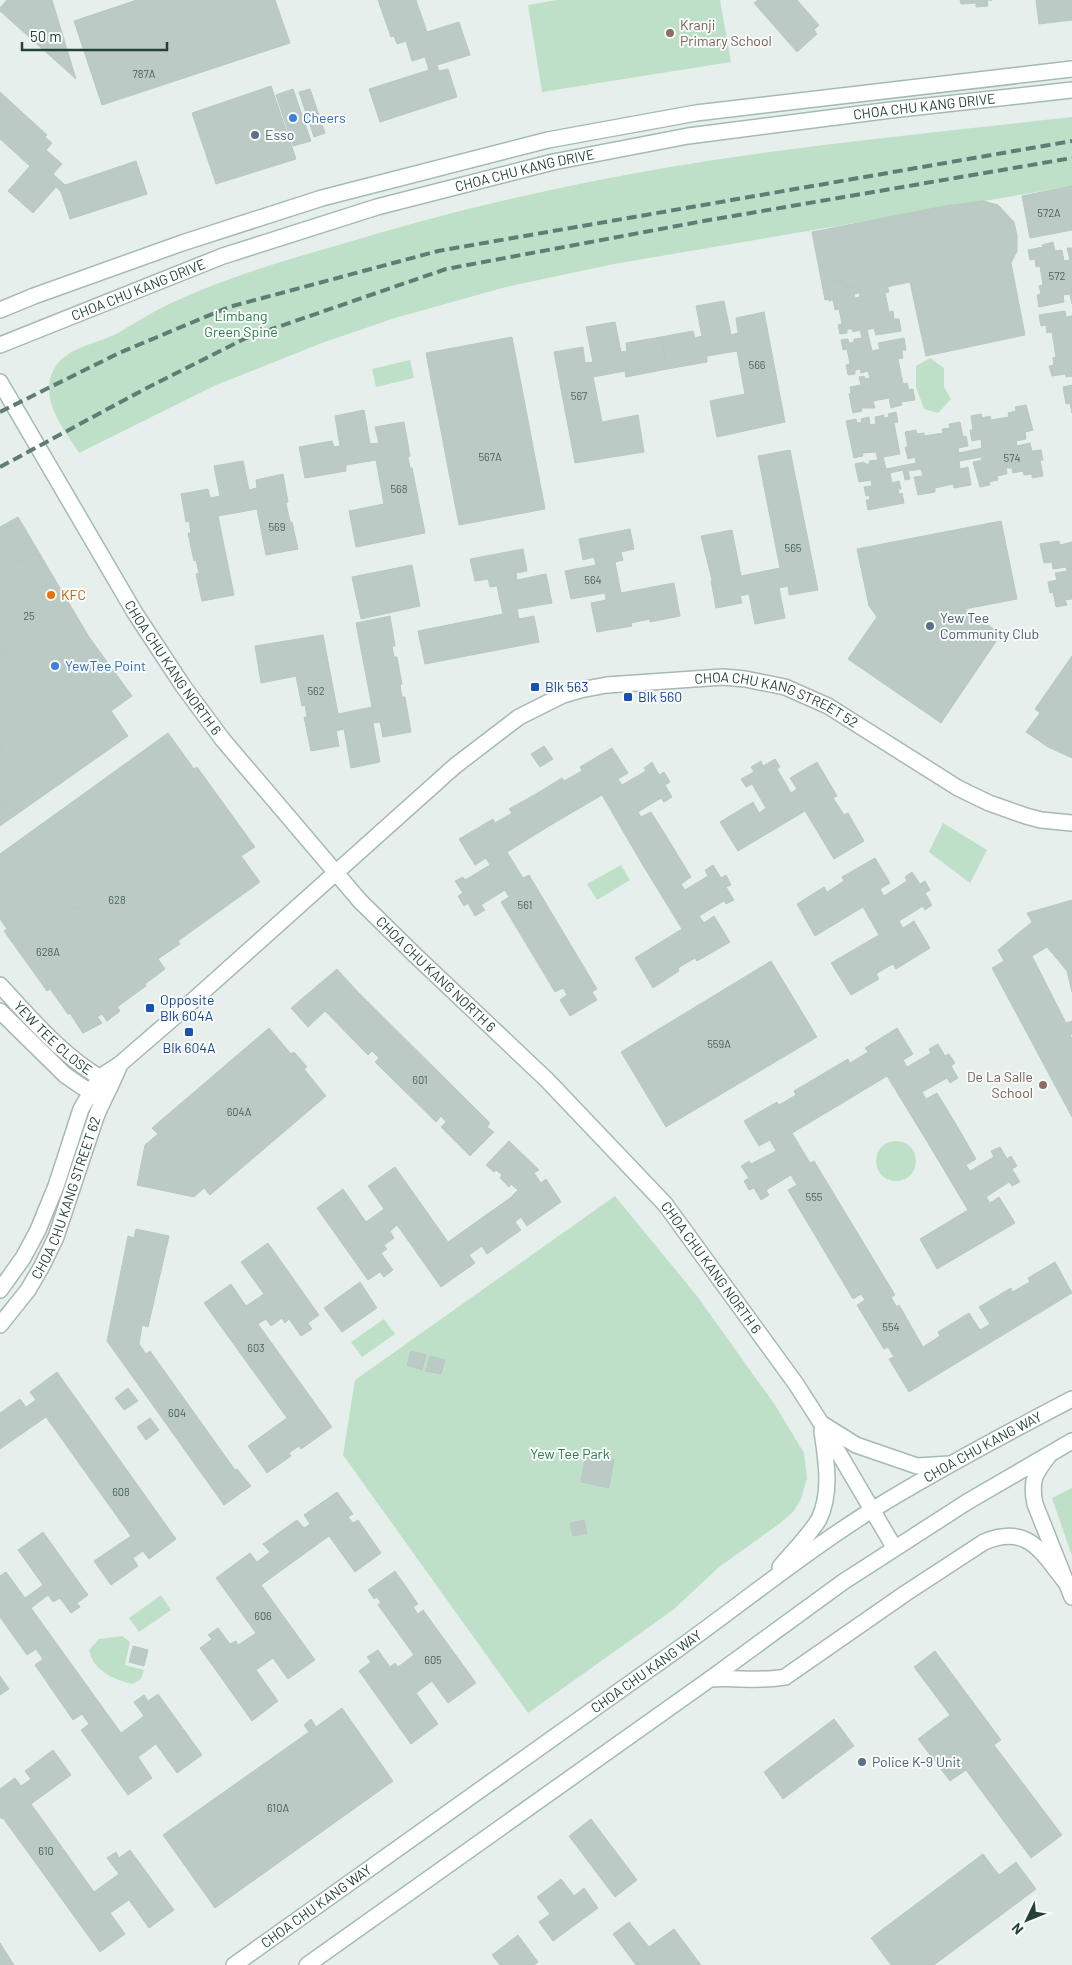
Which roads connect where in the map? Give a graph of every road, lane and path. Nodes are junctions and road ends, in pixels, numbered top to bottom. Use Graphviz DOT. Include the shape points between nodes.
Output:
graph roads {
  1 [pos="1072,69"];
  2 [pos="1072,90"];
  3 [pos="0,310"];
  4 [pos="0,345"];
  5 [pos="0,382"];
  6 [pos="1072,823"];
  7 [pos="336,872"];
  8 [pos="0,985"];
  9 [pos="0,1011"];
  10 [pos="107,1080"];
  11 [pos="97,1097"];
  12 [pos="0,1290"];
  13 [pos="0,1325"];
  14 [pos="1072,1399"];
  15 [pos="821,1423"];
  16 [pos="1072,1441"];
  17 [pos="1053,1451"];
  18 [pos="953,1464"];
  19 [pos="872,1511"];
  20 [pos="894,1547"];
  21 [pos="769,1580"];
  22 [pos="1070,1591"];
  23 [pos="710,1679"];
  24 [pos="234,1965"];
  25 [pos="307,1965"];
  1 -- 3 [label="main road, CHOA CHU KANG DRIVE" via="696,113 548,140 322,198 182,243"];
  2 -- 4 [label="main road, CHOA CHU KANG DRIVE" via="688,136 553,162 377,207 223,256"];
  5 -- 7 [label="main road, CHOA CHU KANG NORTH 6" via="119,587 183,686 224,740"];
  6 -- 7 [label="main road, CHOA CHU KANG STREET 52" via="1026,816 958,788 816,699 785,687 723,677 580,690 519,716 455,766"];
  7 -- 10 [label="main road, CHOA CHU KANG STREET 62" via="120,1064"];
  7 -- 15 [label="main road, CHOA CHU KANG NORTH 6" via="360,901 415,955 548,1080 665,1204 763,1336"];
  8 -- 10 [label="main road, YEW TEE CLOSE" via="62,1049"];
  9 -- 11 [label="main road, YEW TEE CLOSE" via="65,1075"];
  10 -- 11 [label="main road, CHOA CHU KANG STREET 62"];
  11 -- 12 [label="main road, CHOA CHU KANG STREET 62" via="81,1109 38,1230"];
  11 -- 13 [label="main road, CHOA CHU KANG STREET 62" via="52,1244 28,1290"];
  14 -- 18 [label="main road, CHOA CHU KANG WAY"];
  15 -- 18 [label="main road" via="856,1445 909,1464"];
  15 -- 19 [label="main road, CHOA CHU KANG NORTH 6"];
  15 -- 21 [label="main road" via="827,1465 826,1497 818,1520"];
  16 -- 17 [label="main road"];
  17 -- 20 [label="main road"];
  17 -- 22 [label="main road" via="1038,1469 1032,1492"];
  18 -- 19 [label="main road, CHOA CHU KANG WAY"];
  19 -- 20 [label="main road, CHOA CHU KANG NORTH 6"];
  19 -- 21 [label="main road, CHOA CHU KANG WAY"];
  20 -- 23 [label="main road"];
  21 -- 24 [label="main road, CHOA CHU KANG WAY" via="692,1640"];
  22 -- 23 [label="main road" via="1031,1543 1022,1537 997,1537 984,1542 906,1593 785,1677"];
  23 -- 25 [label="main road"];
}
